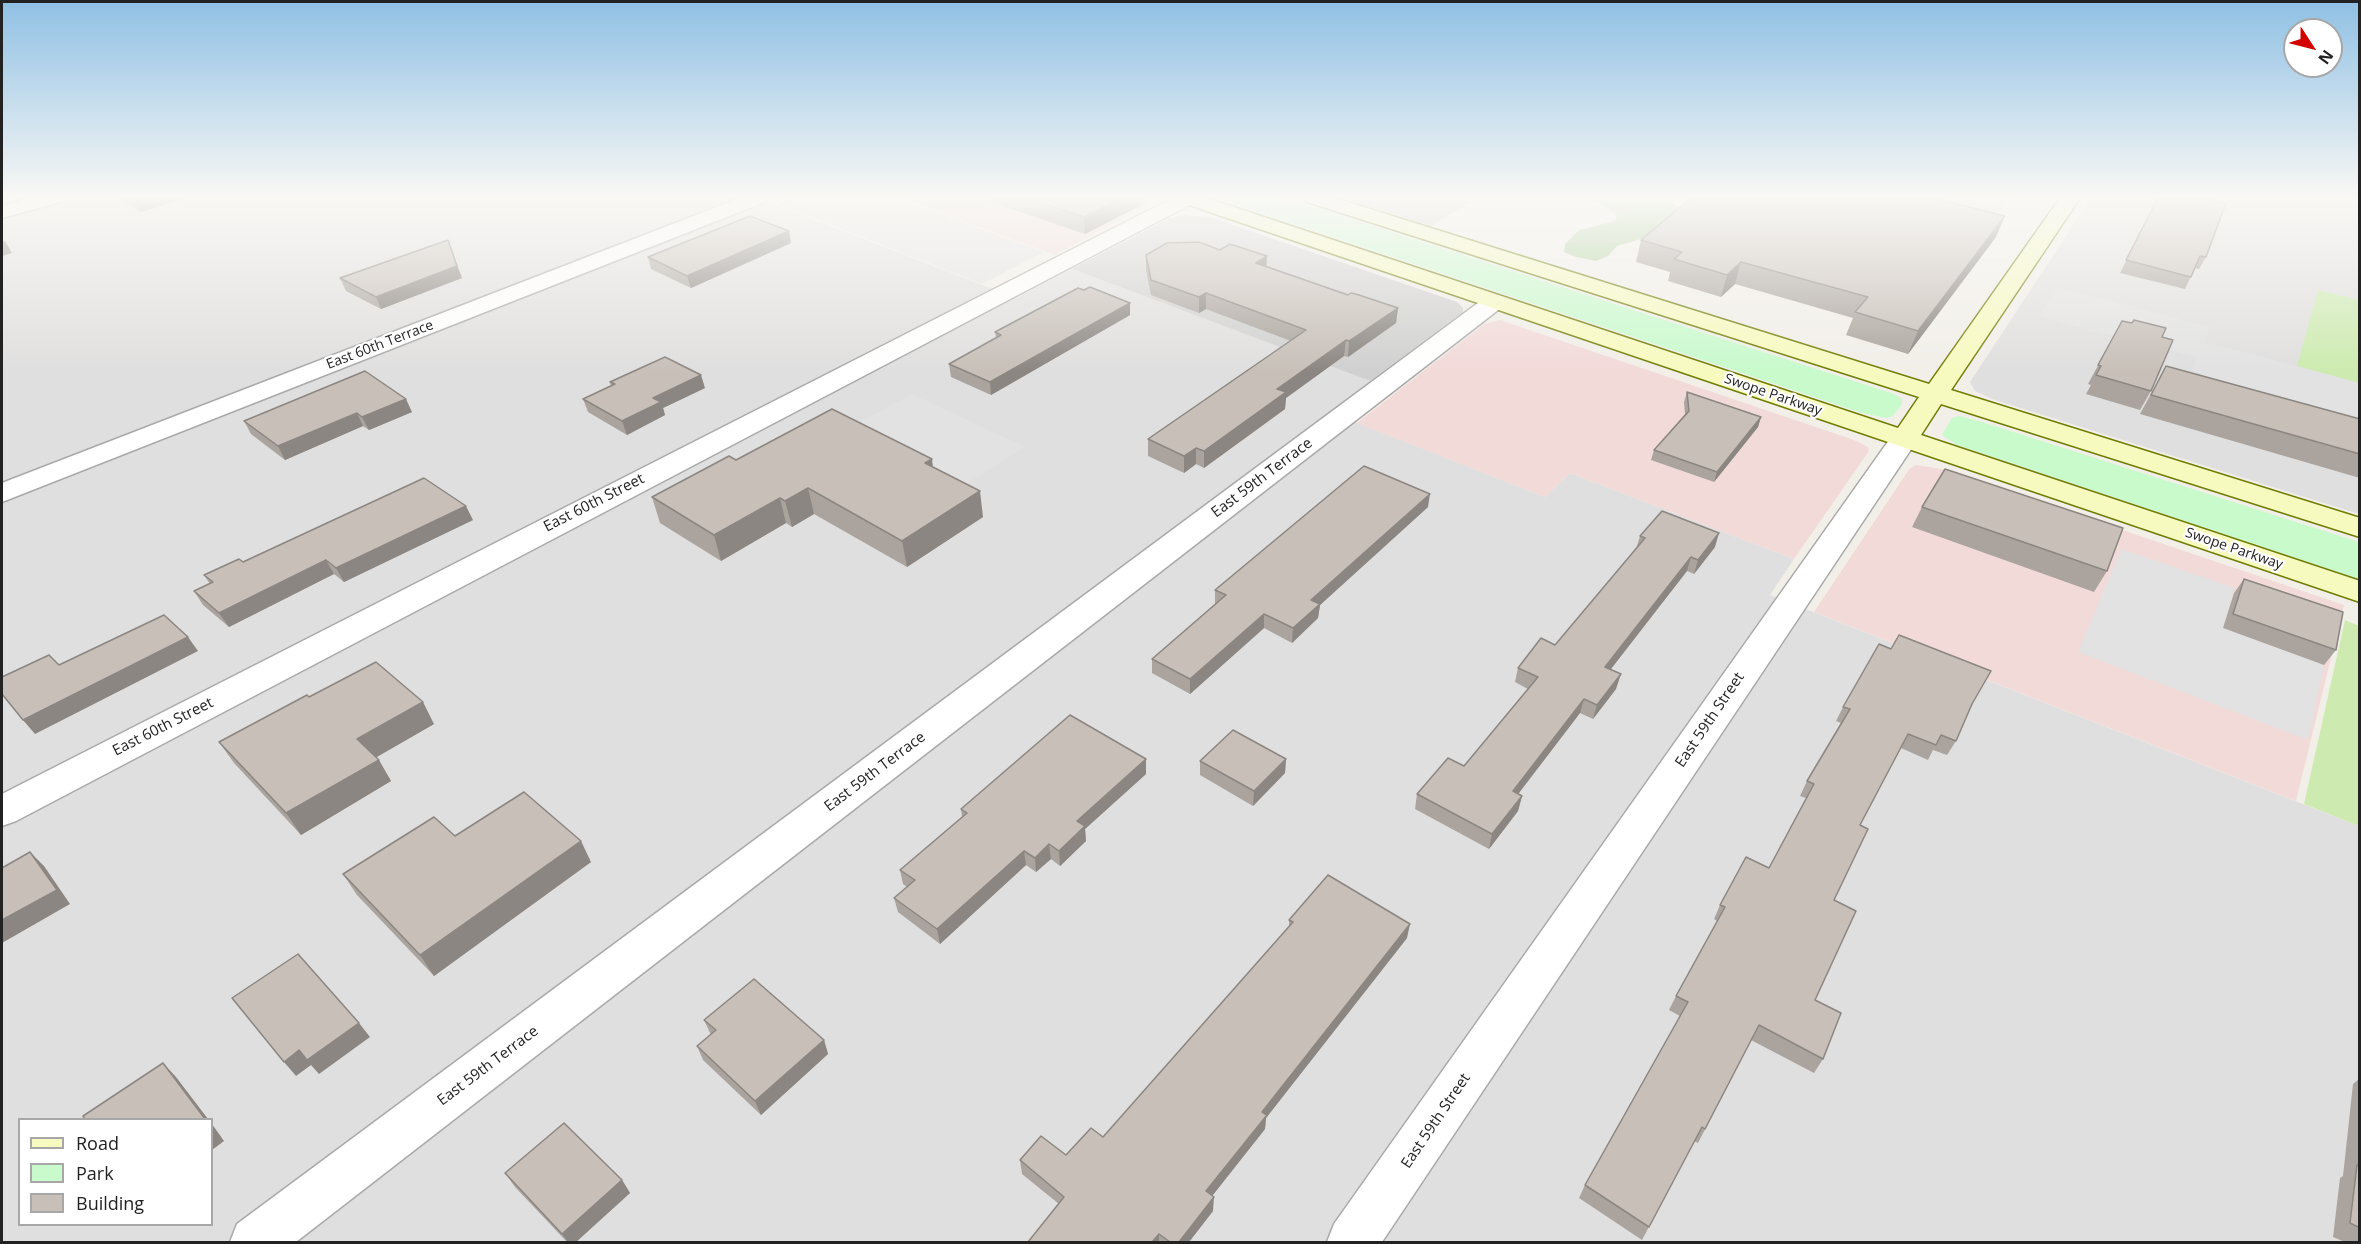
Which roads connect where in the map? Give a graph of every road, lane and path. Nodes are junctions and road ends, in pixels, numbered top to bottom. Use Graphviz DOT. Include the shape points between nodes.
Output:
graph roads {
  1 [pos="609,256"];
  2 [pos="1076,256"];
  3 [pos="1359,256"];
  4 [pos="1498,256"];
  5 [pos="2030,256"];
  6 [pos="1494,302"];
  7 [pos="1934,394"];
  8 [pos="1904,439"];
  9 [pos="2,493"];
  10 [pos="2360,528"];
  11 [pos="2360,592"];
  12 [pos="2,811"];
  13 [pos="255,1242"];
  14 [pos="1352,1242"];
  1 -- 9 [label="street, East 60th Terrace"];
  2 -- 12 [label="street, East 60th Street"];
  3 -- 6 [label="main road, Swope Parkway"];
  4 -- 7 [label="main road"];
  5 -- 7 [label="main road, East 59th Street"];
  6 -- 8 [label="main road, Swope Parkway"];
  6 -- 13 [label="street, East 59th Terrace"];
  7 -- 8 [label="main road, East 59th Street"];
  7 -- 10 [label="main road"];
  8 -- 11 [label="main road, Swope Parkway"];
  8 -- 14 [label="street, East 59th Street"];
}
